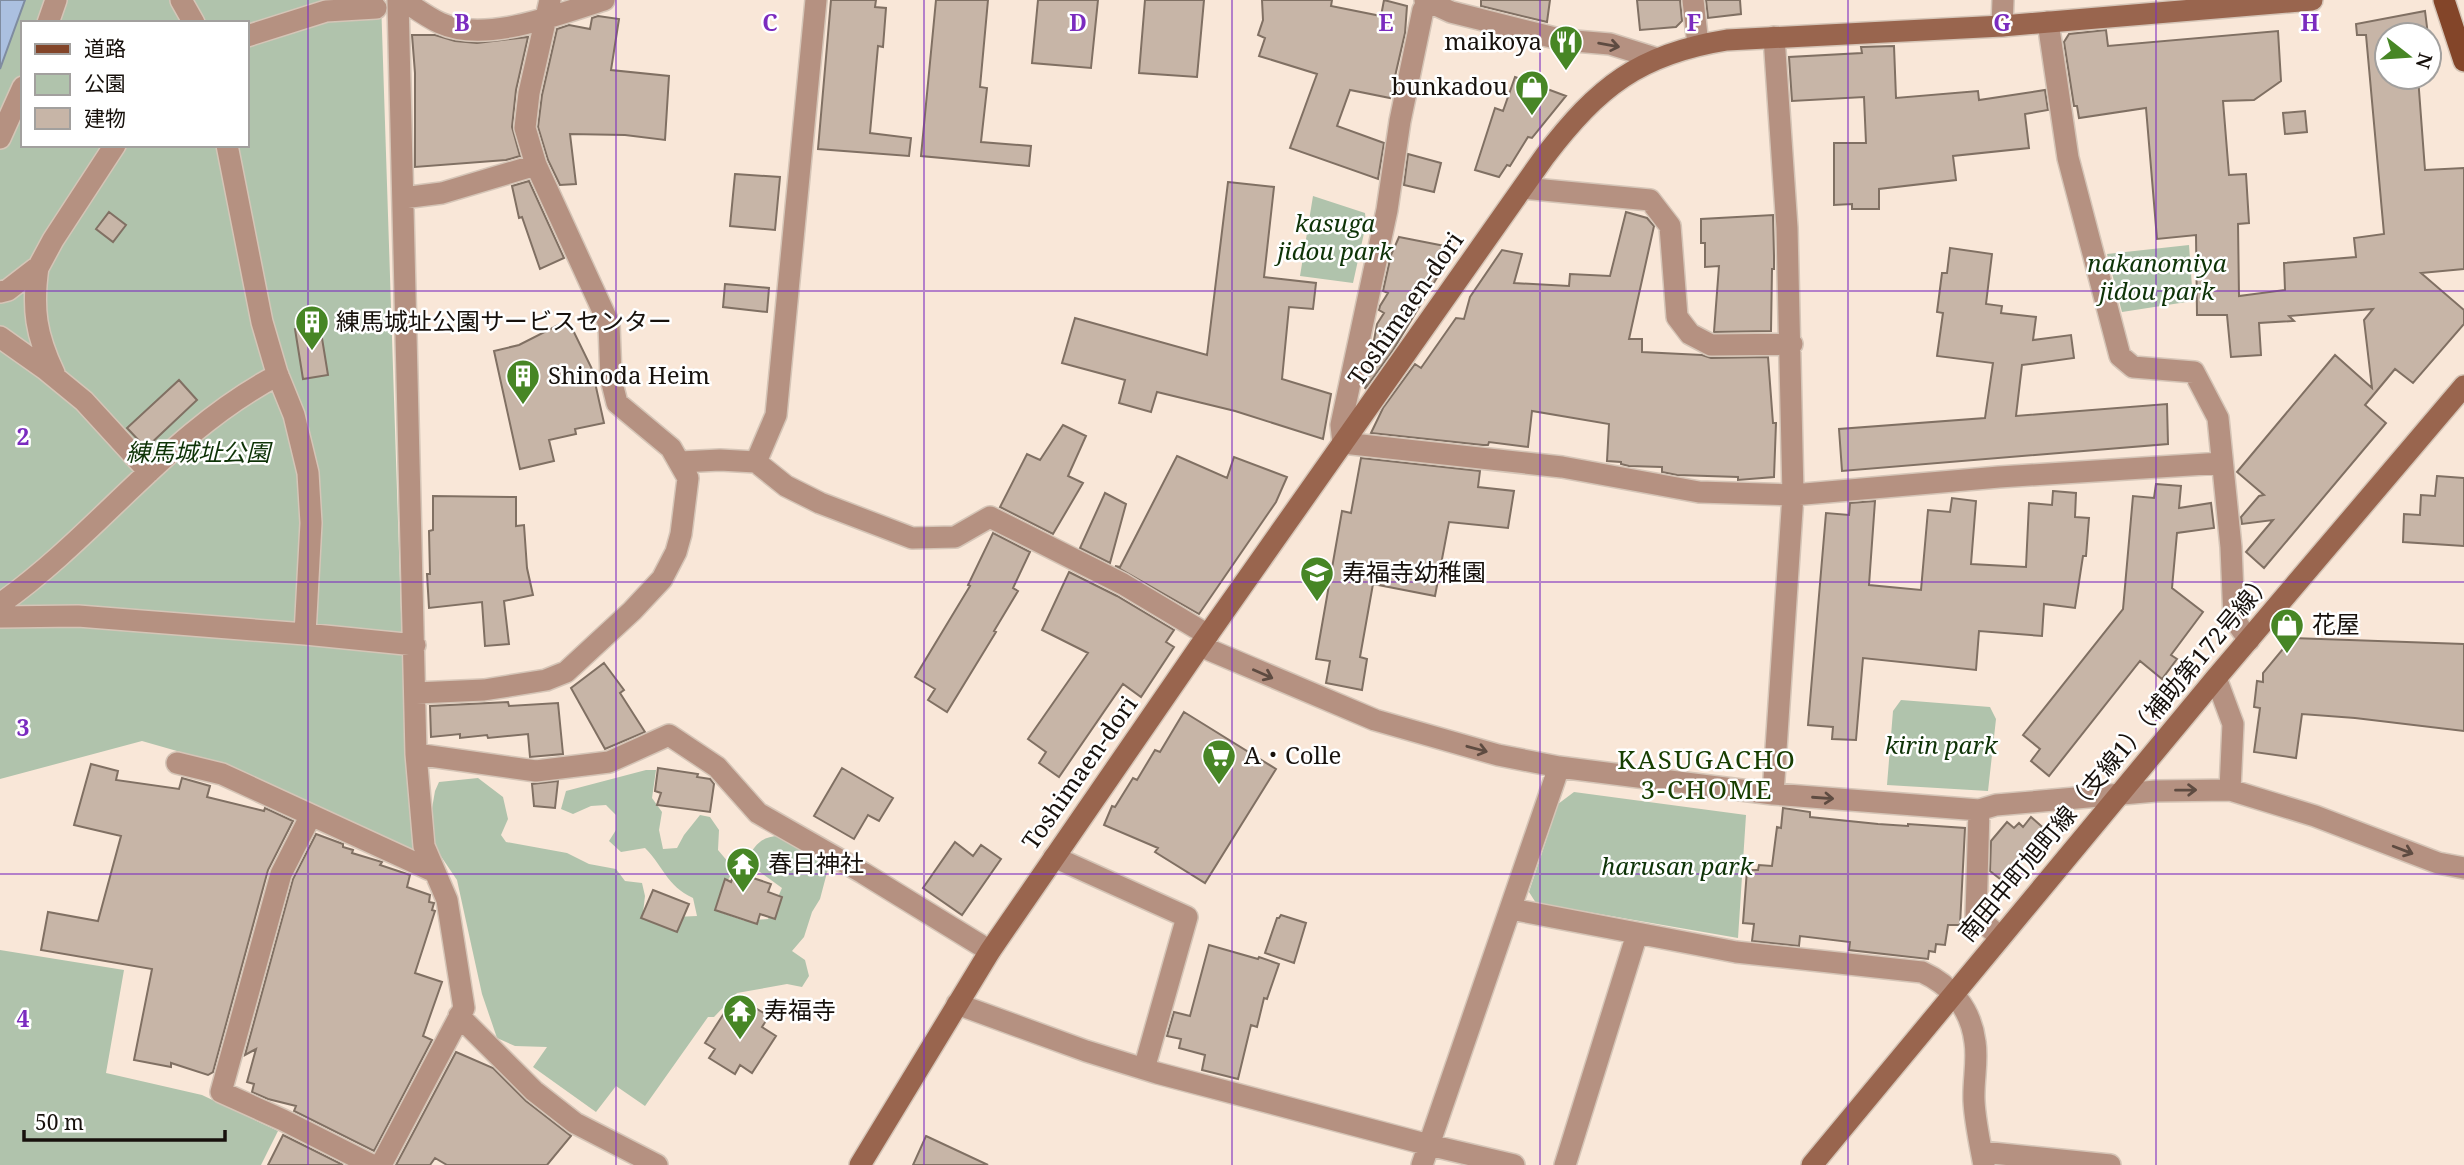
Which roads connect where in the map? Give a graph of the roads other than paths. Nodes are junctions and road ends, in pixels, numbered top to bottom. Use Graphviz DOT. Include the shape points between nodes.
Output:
graph roads {
  1 [pos="56,0"];
  2 [pos="181,0"];
  3 [pos="401,0"];
  4 [pos="604,0"];
  5 [pos="816,0"];
  6 [pos="1693,0"];
  7 [pos="2003,0"];
  8 [pos="2312,0"];
  9 [pos="2444,0"];
  10 [pos="2284,1"];
  11 [pos="1426,2"];
  12 [pos="376,8"];
  13 [pos="547,9"];
  14 [pos="49,21"];
  15 [pos="193,21"];
  16 [pos="2048,22"];
  17 [pos="2002,26"];
  18 [pos="248,36"];
  19 [pos="1774,37"];
  20 [pos="1698,45"];
  21 [pos="1655,58"];
  22 [pos="2464,61"];
  23 [pos="21,91"];
  24 [pos="0,138"];
  25 [pos="114,147"];
  26 [pos="227,147"];
  27 [pos="536,165"];
  28 [pos="1523,188"];
  29 [pos="403,198"];
  30 [pos="38,267"];
  31 [pos="0,292"];
  32 [pos="0,337"];
  33 [pos="1792,344"];
  34 [pos="278,375"];
  35 [pos="57,379"];
  36 [pos="2464,386"];
  37 [pos="1343,443"];
  38 [pos="680,462"];
  39 [pos="756,462"];
  40 [pos="2221,463"];
  41 [pos="149,472"];
  42 [pos="1793,495"];
  43 [pos="0,604"];
  44 [pos="0,617"];
  45 [pos="304,634"];
  46 [pos="2249,640"];
  47 [pos="1205,641"];
  48 [pos="415,645"];
  49 [pos="2216,678"];
  50 [pos="416,693"];
  51 [pos="416,754"];
  52 [pos="177,763"];
  53 [pos="1559,767"];
  54 [pos="2230,790"];
  55 [pos="1773,794"];
  56 [pos="2118,796"];
  57 [pos="1979,810"];
  58 [pos="311,815"];
  59 [pos="1054,857"];
  60 [pos="2464,868"];
  61 [pos="435,872"];
  62 [pos="1511,909"];
  63 [pos="1637,934"];
  64 [pos="2000,937"];
  65 [pos="990,951"];
  66 [pos="1954,992"];
  67 [pos="957,1004"];
  68 [pos="459,1016"];
  69 [pos="1144,1069"];
  70 [pos="1426,1155"];
  71 [pos="1983,1159"];
  72 [pos="372,1165"];
  73 [pos="381,1165"];
  74 [pos="657,1165"];
  75 [pos="860,1165"];
  76 [pos="1514,1165"];
  77 [pos="1565,1165"];
  78 [pos="1812,1165"];
  79 [pos="2110,1165"];
  1 -- 14 [label="street"];
  2 -- 15 [label="street"];
  3 -- 13 [label="street" via="442,24 484,32"];
  3 -- 29 [label="street"];
  4 -- 13 [label="street"];
  5 -- 39 [label="street" via="776,415"];
  6 -- 20 [label="street"];
  7 -- 17 [label="street"];
  8 -- 10 [label="street, Toshimaen-dori"];
  9 -- 22 [label="main road"];
  10 -- 16 [label="street, Toshimaen-dori"];
  11 -- 21 [label="street, one-way" via="1563,40 1610,44"];
  11 -- 37 [label="street" via="1341,425"];
  12 -- 18 [label="street" via="326,11"];
  13 -- 27 [label="street" via="524,128"];
  16 -- 17 [label="street, Toshimaen-dori"];
  16 -- 40 [label="street" via="2068,158 2120,356 2133,367 2194,372 2218,418"];
  17 -- 19 [label="street, Toshimaen-dori"];
  19 -- 20 [label="street, Toshimaen-dori"];
  19 -- 33 [label="street"];
  20 -- 21 [label="street, Toshimaen-dori"];
  21 -- 28 [label="street, Toshimaen-dori" via="1608,87 1565,130"];
  23 -- 24 [label="street"];
  25 -- 30 [label="street"];
  26 -- 34 [label="street" via="261,317"];
  27 -- 29 [label="street" via="442,193"];
  27 -- 38 [label="street" via="609,324 611,379 617,403 671,448"];
  28 -- 33 [label="street" via="1650,200 1670,226 1677,317 1690,334 1711,345"];
  28 -- 37 [label="street, Toshimaen-dori"];
  29 -- 48 [label="street"];
  30 -- 31 [label="street"];
  30 -- 35 [label="street" via="35,320"];
  32 -- 35 [label="street"];
  33 -- 42 [label="street"];
  34 -- 41 [label="street" via="212,417"];
  34 -- 45 [label="street" via="295,415 308,472 312,523"];
  35 -- 41 [label="street" via="84,401"];
  36 -- 46 [label="street, 南田中町旭町線（支線1）（補助第172号線）"];
  37 -- 42 [label="street" via="1562,467 1699,492"];
  37 -- 47 [label="street, Toshimaen-dori"];
  38 -- 39 [label="street"];
  38 -- 50 [label="street" via="688,478 683,521 676,552 662,579 566,672 546,680 484,690"];
  39 -- 47 [label="street" via="786,486 820,503 912,538 955,537 990,517 1123,584"];
  40 -- 42 [label="street"];
  40 -- 46 [label="street" via="2234,619"];
  41 -- 43 [label="street" via="29,584"];
  42 -- 55 [label="street"];
  44 -- 45 [label="street" via="78,616"];
  45 -- 48 [label="street"];
  46 -- 49 [label="street, 南田中町旭町線（支線1）（補助第172号線）"];
  47 -- 53 [label="street, one-way" via="1375,720"];
  47 -- 59 [label="street, Toshimaen-dori"];
  48 -- 50 [label="street"];
  49 -- 54 [label="street" via="2233,724"];
  49 -- 56 [label="street, 南田中町旭町線（支線1）（補助第172号線）"];
  50 -- 51 [label="street"];
  51 -- 61 [label="street" via="424,846"];
  51 -- 65 [label="street" via="536,771 609,762 669,735 717,767 758,813"];
  52 -- 58 [label="street" via="222,774"];
  53 -- 55 [label="street"];
  53 -- 62 [label="street"];
  56 -- 54 [label="street, one-way"];
  54 -- 60 [label="street, one-way"];
  55 -- 57 [label="street, one-way"];
  56 -- 57 [label="street"];
  56 -- 64 [label="street, 南田中町旭町線（支線1）（補助第172号線）"];
  57 -- 64 [label="street" via="1976,916"];
  58 -- 61 [label="street"];
  58 -- 72 [label="street" via="281,874 222,1092"];
  59 -- 65 [label="street, Toshimaen-dori"];
  59 -- 69 [label="street" via="1187,917"];
  61 -- 68 [label="street" via="447,900 464,1008"];
  62 -- 63 [label="street"];
  62 -- 70 [label="street"];
  63 -- 66 [label="street" via="1735,953 1923,972"];
  63 -- 77 [label="street"];
  64 -- 66 [label="street, 南田中町旭町線（支線1）（補助第172号線）"];
  65 -- 67 [label="street, Toshimaen-dori"];
  66 -- 71 [label="street" via="1969,1016 1975,1042 1974,1102"];
  66 -- 78 [label="street, 南田中町旭町線（支線1）（補助第172号線）"];
  67 -- 69 [label="street"];
  67 -- 75 [label="street, Toshimaen-dori"];
  68 -- 73 [label="street"];
  68 -- 74 [label="street" via="534,1091 575,1124"];
  69 -- 70 [label="street"];
  70 -- 76 [label="street"];
  71 -- 79 [label="street"];
}
